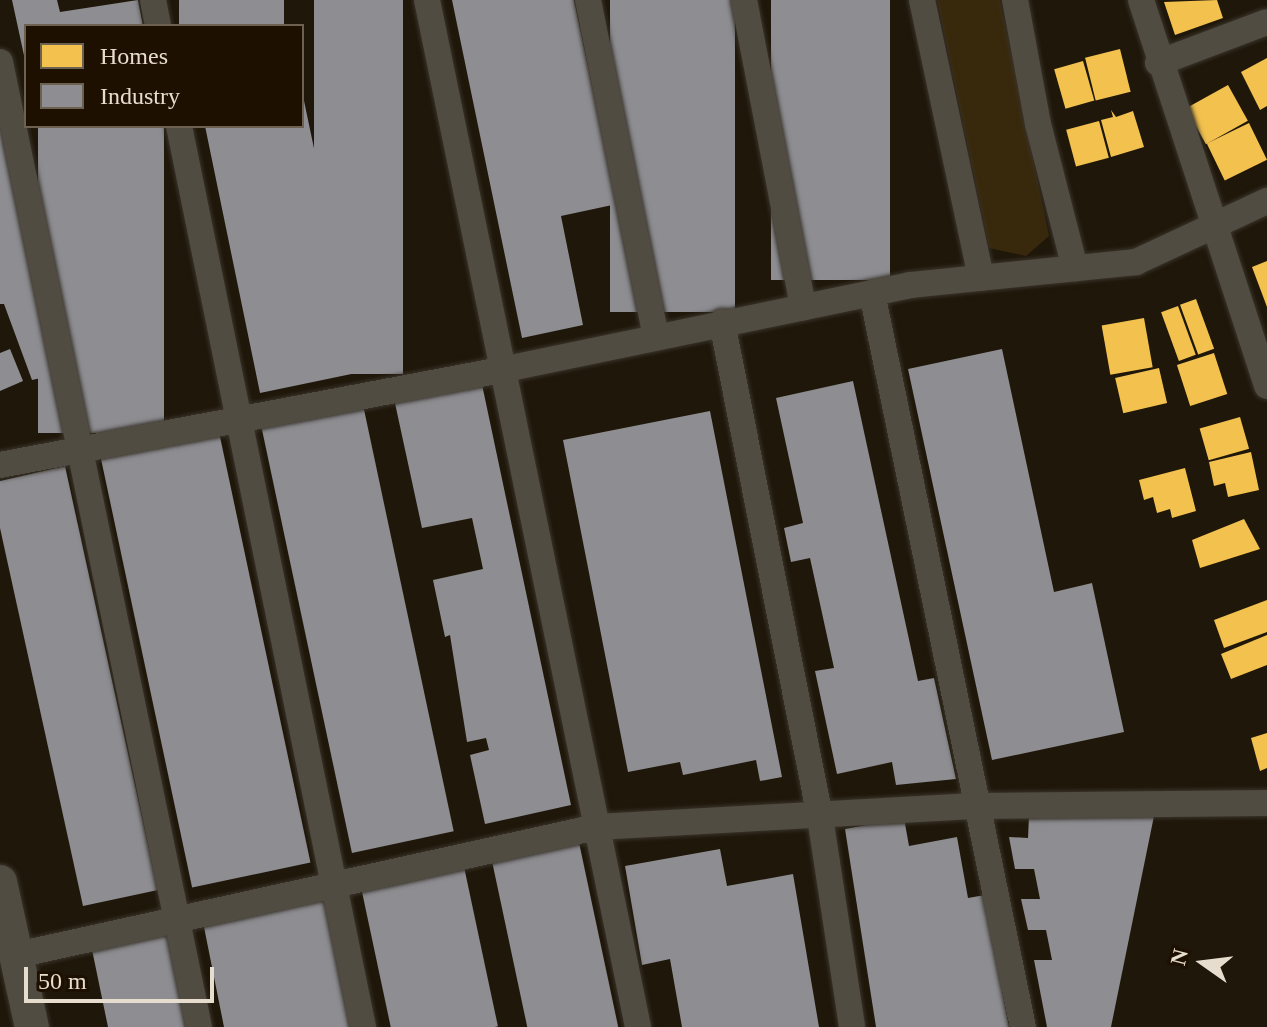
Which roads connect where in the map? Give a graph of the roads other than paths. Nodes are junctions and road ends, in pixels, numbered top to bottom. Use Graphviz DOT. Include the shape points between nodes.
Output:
graph roads {
  1 [pos="153,0"];
  2 [pos="427,0"];
  3 [pos="588,0"];
  4 [pos="744,0"];
  5 [pos="922,0"];
  6 [pos="1015,0"];
  7 [pos="1141,0"];
  8 [pos="1267,22"];
  9 [pos="158,24"];
  10 [pos="0,62"];
  11 [pos="1158,63"];
  12 [pos="179,128"];
  13 [pos="1267,201"];
  14 [pos="1215,225"];
  15 [pos="1075,268"];
  16 [pos="981,278"];
  17 [pos="872,293"];
  18 [pos="803,307"];
  19 [pos="722,322"];
  20 [pos="656,337"];
  21 [pos="501,370"];
  22 [pos="1267,386"];
  23 [pos="239,419"];
  24 [pos="82,449"];
  25 [pos="0,465"];
  26 [pos="1267,803"];
  27 [pos="977,806"];
  28 [pos="820,817"];
  29 [pos="597,827"];
  30 [pos="0,882"];
  31 [pos="337,883"];
  32 [pos="177,918"];
  33 [pos="17,955"];
  34 [pos="32,1027"];
  35 [pos="199,1027"];
  36 [pos="363,1027"];
  37 [pos="638,1027"];
  38 [pos="852,1027"];
  39 [pos="1023,1027"];
  1 -- 9 [label="street"];
  2 -- 21 [label="street"];
  3 -- 20 [label="street"];
  4 -- 18 [label="street"];
  5 -- 16 [label="street"];
  6 -- 15 [label="street" via="1038,124"];
  7 -- 11 [label="street"];
  8 -- 11 [label="street"];
  10 -- 24 [label="street"];
  11 -- 14 [label="street"];
  12 -- 23 [label="street"];
  13 -- 14 [label="street"];
  14 -- 15 [label="street" via="1136,262"];
  14 -- 22 [label="street"];
  15 -- 16 [label="street"];
  16 -- 17 [label="street"];
  17 -- 18 [label="street"];
  17 -- 27 [label="street"];
  18 -- 19 [label="street"];
  19 -- 20 [label="street"];
  19 -- 28 [label="street"];
  20 -- 21 [label="street"];
  21 -- 23 [label="street"];
  21 -- 29 [label="street"];
  23 -- 24 [label="street"];
  23 -- 31 [label="street"];
  24 -- 25 [label="street"];
  24 -- 32 [label="street"];
  26 -- 27 [label="street"];
  27 -- 28 [label="street"];
  27 -- 39 [label="street"];
  28 -- 29 [label="street"];
  28 -- 38 [label="street"];
  29 -- 31 [label="street"];
  29 -- 37 [label="street"];
  30 -- 33 [label="street"];
  31 -- 32 [label="street"];
  31 -- 36 [label="street"];
  32 -- 33 [label="street"];
  32 -- 35 [label="street"];
  33 -- 34 [label="street"];
}
